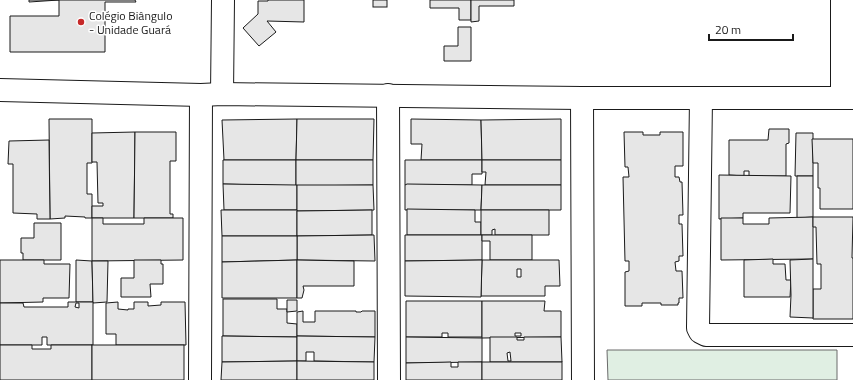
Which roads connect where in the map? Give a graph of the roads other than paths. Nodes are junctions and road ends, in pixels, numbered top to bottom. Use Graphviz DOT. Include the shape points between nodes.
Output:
graph roads {
  1 [pos="223,0"];
  2 [pos="842,0"];
  3 [pos="0,90"];
  4 [pos="212,94"];
  5 [pos="388,95"];
  6 [pos="582,98"];
  7 [pos="701,98"];
  8 [pos="848,98"];
  9 [pos="853,335"];
  10 [pos="200,380"];
  11 [pos="389,380"];
  12 [pos="583,380"];
  1 -- 4 [label="street"];
  2 -- 8 [label="street"];
  3 -- 4 [label="street"];
  4 -- 5 [label="street"];
  4 -- 10 [label="street"];
  5 -- 6 [label="street"];
  5 -- 11 [label="street"];
  6 -- 7 [label="street"];
  6 -- 12 [label="street"];
  7 -- 8 [label="street"];
  7 -- 9 [label="street" via="698,328 700,332 706,335"];
}
